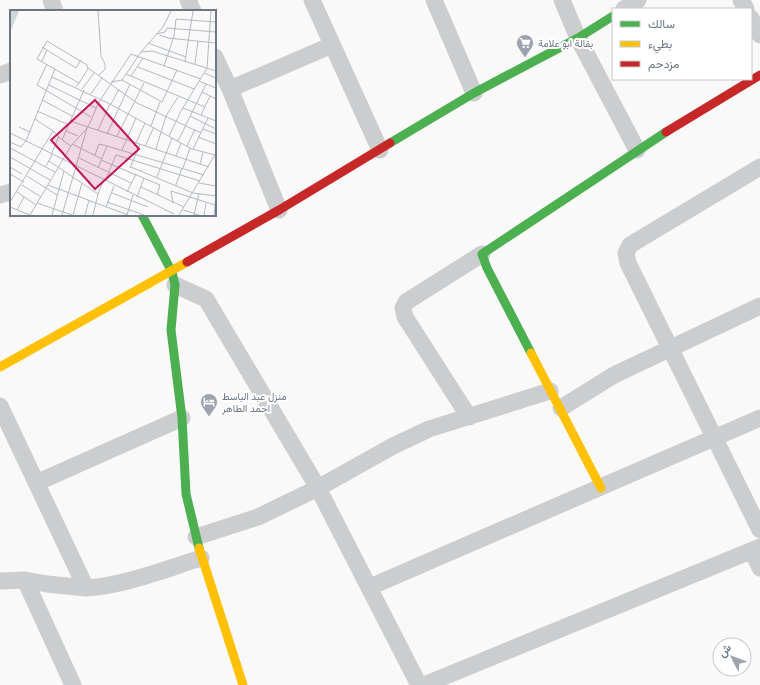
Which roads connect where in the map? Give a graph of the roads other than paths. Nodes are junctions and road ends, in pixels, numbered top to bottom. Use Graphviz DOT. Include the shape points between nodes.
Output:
graph roads {
  1 [pos="52,0"];
  2 [pos="188,0"];
  3 [pos="312,0"];
  4 [pos="434,0"];
  5 [pos="562,0"];
  6 [pos="638,0"];
  7 [pos="626,8"];
  8 [pos="55,10"];
  9 [pos="193,10"];
  10 [pos="612,17"];
  11 [pos="752,20"];
  12 [pos="760,35"];
  13 [pos="578,38"];
  14 [pos="332,44"];
  15 [pos="216,59"];
  16 [pos="10,71"];
  17 [pos="0,75"];
  18 [pos="760,76"];
  19 [pos="230,89"];
  20 [pos="474,93"];
  21 [pos="380,150"];
  22 [pos="637,150"];
  23 [pos="760,167"];
  24 [pos="10,192"];
  25 [pos="0,195"];
  26 [pos="279,210"];
  27 [pos="142,216"];
  28 [pos="482,254"];
  29 [pos="173,278"];
  30 [pos="760,306"];
  31 [pos="671,347"];
  32 [pos="0,367"];
  33 [pos="550,391"];
  34 [pos="560,408"];
  35 [pos="1,412"];
  36 [pos="469,417"];
  37 [pos="182,418"];
  38 [pos="760,418"];
  39 [pos="714,437"];
  40 [pos="36,483"];
  41 [pos="318,488"];
  42 [pos="601,488"];
  43 [pos="760,530"];
  44 [pos="196,537"];
  45 [pos="756,549"];
  46 [pos="201,558"];
  47 [pos="760,568"];
  48 [pos="25,580"];
  49 [pos="0,581"];
  50 [pos="370,587"];
  51 [pos="86,588"];
  52 [pos="73,685"];
  53 [pos="243,685"];
  54 [pos="420,685"];
  55 [pos="424,685"];
  1 -- 8 [label="street"];
  2 -- 9 [label="street"];
  3 -- 14 [label="street"];
  4 -- 20 [label="street"];
  5 -- 13 [label="street"];
  6 -- 7 [label="street"];
  10 -- 13 [label="street"];
  11 -- 12 [label="street"];
  13 -- 20 [label="street"];
  13 -- 22 [label="street"];
  14 -- 19 [label="street"];
  14 -- 21 [label="street"];
  15 -- 19 [label="street"];
  16 -- 17 [label="street"];
  18 -- 22 [label="street"];
  19 -- 26 [label="street"];
  20 -- 21 [label="street"];
  21 -- 26 [label="street"];
  22 -- 28 [label="street"];
  23 -- 31 [label="street" via="630,245 626,253 628,263"];
  24 -- 25 [label="street"];
  26 -- 29 [label="street"];
  27 -- 29 [label="street"];
  28 -- 33 [label="street"];
  28 -- 36 [label="street" via="406,302 403,308 405,317"];
  29 -- 32 [label="street"];
  29 -- 37 [label="street" via="171,330"];
  29 -- 41 [label="street" via="206,299"];
  30 -- 31 [label="street"];
  31 -- 34 [label="street" via="614,375"];
  31 -- 39 [label="street"];
  33 -- 34 [label="street"];
  33 -- 36 [label="street"];
  34 -- 42 [label="street"];
  35 -- 40 [label="street"];
  36 -- 41 [label="street" via="393,446"];
  37 -- 40 [label="street"];
  37 -- 44 [label="street" via="186,494"];
  38 -- 39 [label="street"];
  39 -- 42 [label="street"];
  39 -- 43 [label="street"];
  40 -- 51 [label="street"];
  41 -- 44 [label="street" via="258,518"];
  41 -- 50 [label="street"];
  42 -- 50 [label="street"];
  44 -- 46 [label="street"];
  45 -- 47 [label="street"];
  45 -- 55 [label="street"];
  46 -- 51 [label="street" via="128,581"];
  46 -- 53 [label="street"];
  48 -- 49 [label="street"];
  48 -- 51 [label="street"];
  48 -- 52 [label="street"];
  50 -- 54 [label="street"];
}
